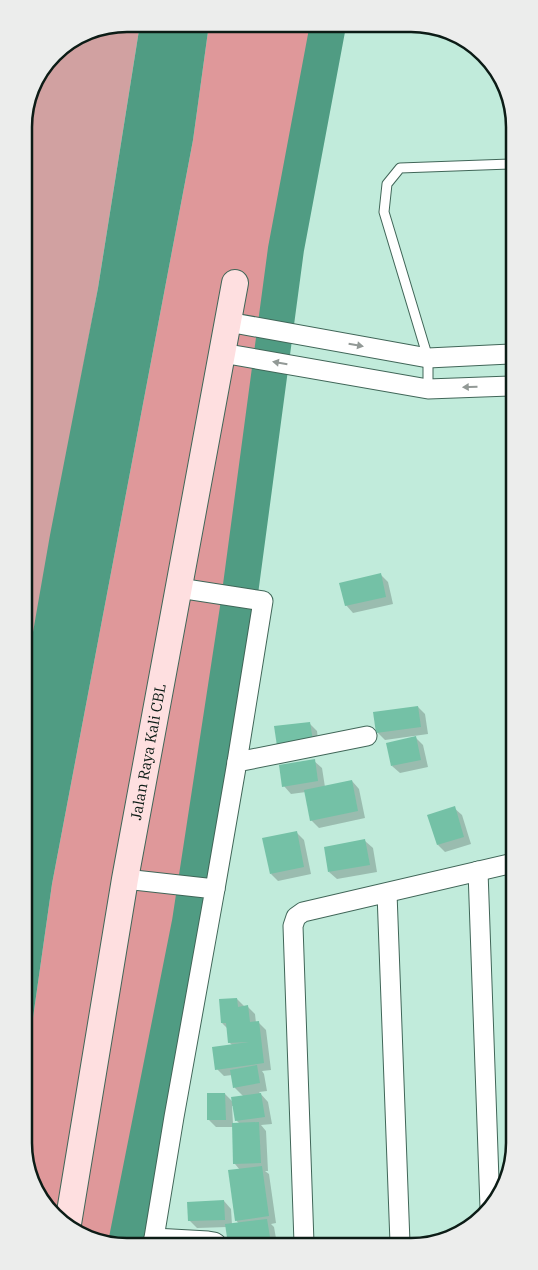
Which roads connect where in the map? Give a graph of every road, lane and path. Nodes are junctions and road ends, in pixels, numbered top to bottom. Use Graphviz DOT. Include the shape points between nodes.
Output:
graph roads {
  1 [pos="506,164"];
  2 [pos="235,283"];
  3 [pos="228,322"];
  4 [pos="222,353"];
  5 [pos="506,354"];
  6 [pos="428,358"];
  7 [pos="506,386"];
  8 [pos="428,389"];
  9 [pos="178,588"];
  10 [pos="367,736"];
  11 [pos="237,762"];
  12 [pos="505,865"];
  13 [pos="478,871"];
  14 [pos="125,879"];
  15 [pos="211,888"];
  16 [pos="387,893"];
  17 [pos="490,1195"];
  18 [pos="69,1217"];
  19 [pos="154,1238"];
  20 [pos="304,1238"];
  21 [pos="400,1238"];
  1 -- 6 [label="lane" via="400,168 387,184 384,212"];
  2 -- 3 [label="main road, Jalan Raya Kali CBL"];
  3 -- 4 [label="main road, Jalan Raya Kali CBL"];
  3 -- 6 [label="street, one-way"];
  8 -- 4 [label="street, one-way"];
  4 -- 9 [label="main road, Jalan Raya Kali CBL"];
  5 -- 6 [label="street"];
  6 -- 8 [label="lane"];
  7 -- 8 [label="street, one-way"];
  9 -- 11 [label="street" via="263,601"];
  9 -- 14 [label="main road, Jalan Raya Kali CBL"];
  10 -- 11 [label="street"];
  11 -- 15 [label="street"];
  12 -- 13 [label="street"];
  13 -- 16 [label="street"];
  13 -- 17 [label="street"];
  14 -- 15 [label="street"];
  14 -- 18 [label="main road, Jalan Raya Kali CBL"];
  15 -- 19 [label="street"];
  16 -- 20 [label="street" via="303,912 296,917 293,926"];
  16 -- 21 [label="street"];
}
